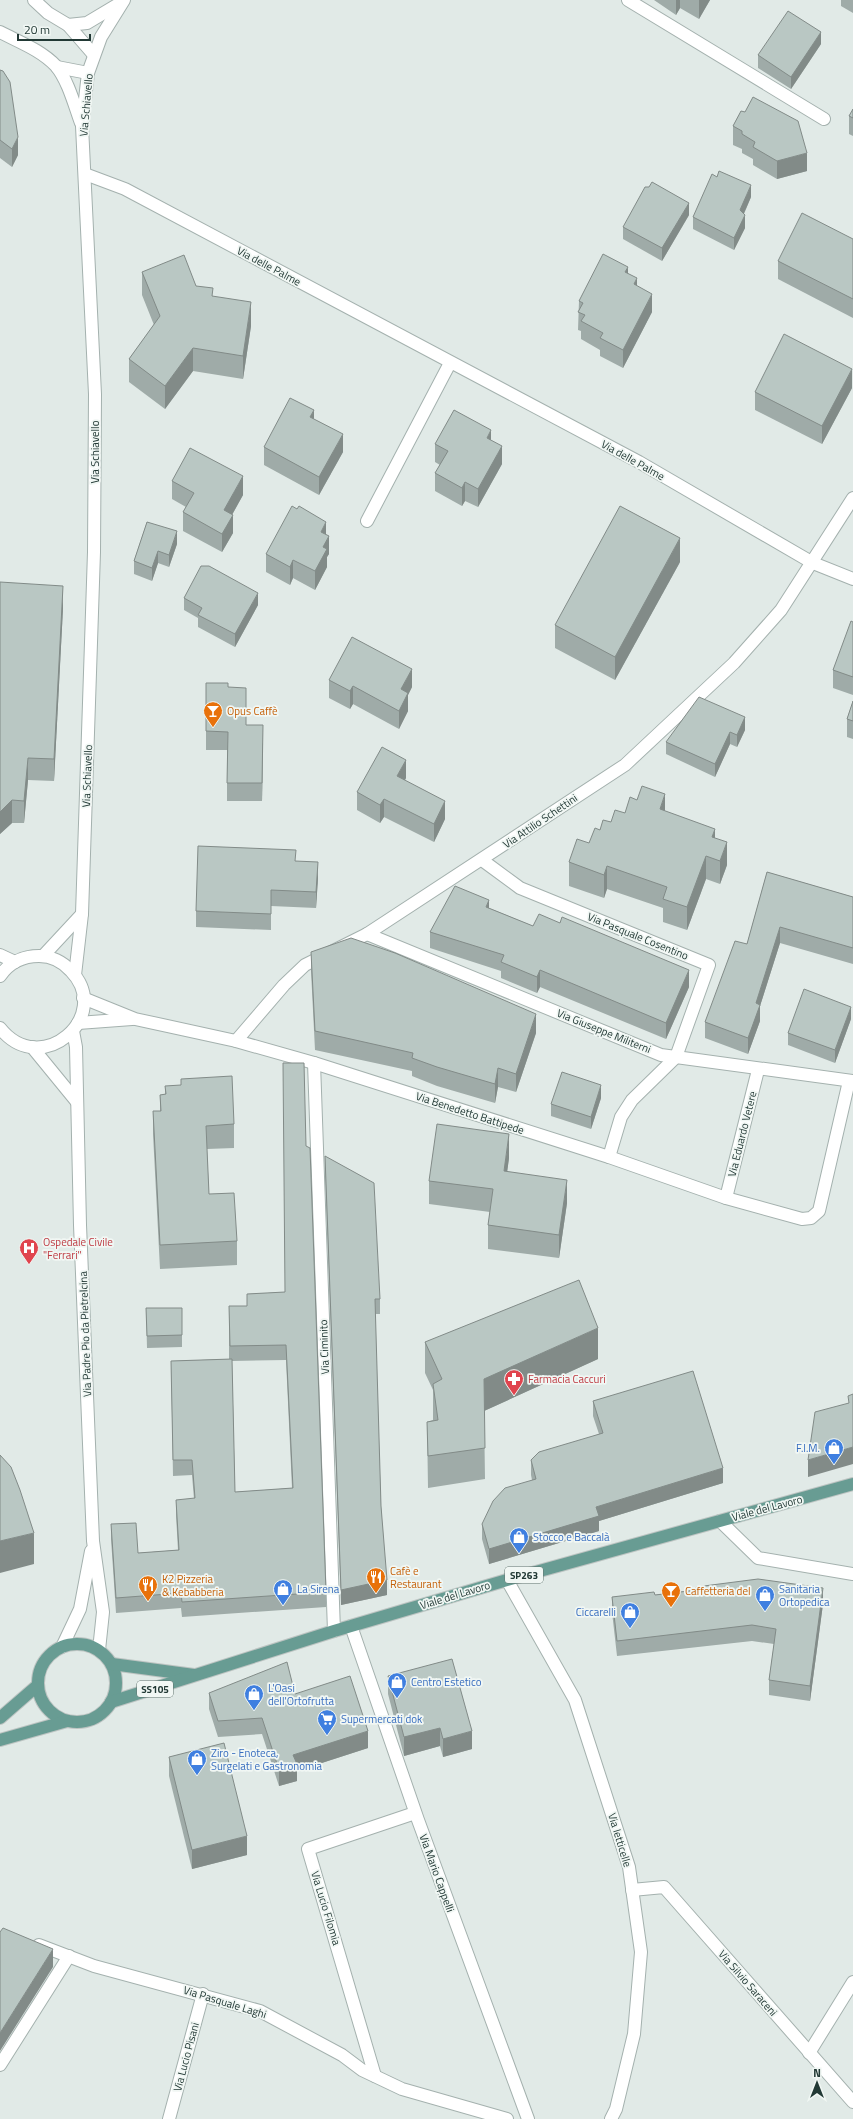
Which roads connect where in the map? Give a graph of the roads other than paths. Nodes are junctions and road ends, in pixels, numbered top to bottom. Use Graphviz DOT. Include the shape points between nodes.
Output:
graph roads {
  1 [pos="34,0"];
  2 [pos="124,0"];
  3 [pos="628,0"];
  4 [pos="68,25"];
  5 [pos="0,32"];
  6 [pos="94,55"];
  7 [pos="57,67"];
  8 [pos="88,73"];
  9 [pos="824,119"];
  10 [pos="82,126"];
  11 [pos="85,174"];
  12 [pos="450,363"];
  13 [pos="853,498"];
  14 [pos="367,521"];
  15 [pos="813,563"];
  16 [pos="853,579"];
  17 [pos="482,860"];
  18 [pos="82,914"];
  19 [pos="367,934"];
  20 [pos="0,955"];
  21 [pos="43,956"];
  22 [pos="15,962"];
  23 [pos="75,975"];
  24 [pos="0,976"];
  25 [pos="83,998"];
  26 [pos="135,1019"];
  27 [pos="76,1027"];
  28 [pos="0,1028"];
  29 [pos="236,1041"];
  30 [pos="32,1048"];
  31 [pos="676,1057"];
  32 [pos="314,1063"];
  33 [pos="758,1070"];
  34 [pos="851,1081"];
  35 [pos="77,1102"];
  36 [pos="608,1157"];
  37 [pos="726,1198"];
  38 [pos="853,1484"];
  39 [pos="720,1521"];
  40 [pos="93,1542"];
  41 [pos="853,1574"];
  42 [pos="507,1580"];
  43 [pos="351,1626"];
  44 [pos="334,1631"];
  45 [pos="62,1646"];
  46 [pos="99,1650"];
  47 [pos="112,1664"];
  48 [pos="199,1675"];
  49 [pos="38,1685"];
  50 [pos="111,1702"];
  51 [pos="0,1718"];
  52 [pos="67,1721"];
  53 [pos="0,1740"];
  54 [pos="415,1812"];
  55 [pos="632,1890"];
  56 [pos="28,1941"];
  57 [pos="69,1956"];
  58 [pos="853,1982"];
  59 [pos="203,1994"];
  60 [pos="810,2053"];
  61 [pos="0,2065"];
  62 [pos="375,2076"];
  63 [pos="853,2102"];
  64 [pos="169,2119"];
  65 [pos="507,2119"];
  66 [pos="528,2119"];
  67 [pos="611,2119"];
  1 -- 4 [label="street" via="48,13"];
  2 -- 4 [label="street" via="87,23"];
  2 -- 6 [label="street, Via Schiavello" via="100,37"];
  3 -- 9 [label="street"];
  4 -- 6 [label="street"];
  5 -- 7 [label="street" via="39,52"];
  6 -- 8 [label="street, Via Schiavello"];
  7 -- 8 [label="street"];
  7 -- 10 [label="street"];
  8 -- 10 [label="street, Via Schiavello"];
  10 -- 11 [label="street, Via Schiavello"];
  11 -- 12 [label="street, Via delle Palme" via="125,189"];
  11 -- 18 [label="street, Via Schiavello" via="95,394 94,552"];
  12 -- 14 [label="street"];
  12 -- 15 [label="street, Via delle Palme" via="638,462"];
  13 -- 15 [label="street, Via Attilio Schettini"];
  15 -- 16 [label="street, Via delle Palme"];
  15 -- 17 [label="street, Via Attilio Schettini" via="781,610 734,663 654,740 625,765"];
  17 -- 19 [label="street, Via Attilio Schettini"];
  17 -- 31 [label="street, Via Pasquale Cosentino" via="520,888 709,965"];
  18 -- 21 [label="street"];
  18 -- 23 [label="street, Via Schiavello"];
  19 -- 29 [label="street, Via Attilio Schettini" via="305,965 284,984"];
  19 -- 31 [label="street, Via Giuseppe Militerni" via="661,1055"];
  20 -- 22 [label="street"];
  21 -- 22 [label="street" via="33,956"];
  21 -- 23 [label="street" via="55,959"];
  22 -- 24 [label="street"];
  23 -- 25 [label="street"];
  25 -- 26 [label="street"];
  25 -- 27 [label="street" via="83,1007"];
  26 -- 27 [label="street"];
  26 -- 29 [label="street, Via Benedetto Battipede"];
  27 -- 30 [label="street" via="54,1044"];
  27 -- 35 [label="street, Via Padre Pio da Pietrelcina"];
  28 -- 30 [label="street" via="18,1044"];
  29 -- 32 [label="street, Via Benedetto Battipede"];
  30 -- 35 [label="street"];
  31 -- 33 [label="street, Via Giuseppe Militerni"];
  31 -- 36 [label="street" via="632,1100 621,1117"];
  32 -- 36 [label="street, Via Benedetto Battipede"];
  32 -- 44 [label="street, Via Ciminito"];
  33 -- 34 [label="street, Via Giuseppe Militerni" via="801,1073"];
  33 -- 37 [label="street, Via Eduardo Vetere"];
  34 -- 37 [label="street, Via Benedetto Battipede" via="819,1211 811,1218 802,1219"];
  35 -- 40 [label="street, Via Padre Pio da Pietrelcina"];
  36 -- 37 [label="street, Via Benedetto Battipede"];
  38 -- 39 [label="main road, Viale del Lavoro / SP263"];
  39 -- 41 [label="street" via="758,1558"];
  39 -- 42 [label="main road, Viale del Lavoro / SP263"];
  40 -- 45 [label="street, Via Padre Pio da Pietrelcina" via="80,1609"];
  40 -- 46 [label="street, Via Padre Pio da Pietrelcina" via="103,1612"];
  42 -- 43 [label="main road, Viale del Lavoro / SP263"];
  42 -- 55 [label="street, Via Ietticelle" via="575,1700 629,1868"];
  43 -- 44 [label="main road, Viale del Lavoro / SP263"];
  43 -- 54 [label="street, Via Mario Cappelli"];
  44 -- 48 [label="main road, Viale del Lavoro / SP263"];
  45 -- 46 [label="main road" via="88,1645"];
  45 -- 49 [label="main road" via="52,1652 44,1662 39,1673"];
  46 -- 47 [label="main road"];
  47 -- 48 [label="main road, Viale del Lavoro / SS105"];
  47 -- 50 [label="main road" via="116,1690"];
  48 -- 50 [label="main road, Viale del Lavoro / SS105"];
  49 -- 51 [label="main road"];
  49 -- 52 [label="main road" via="40,1697 47,1708"];
  50 -- 52 [label="main road" via="103,1712 92,1719 80,1722"];
  52 -- 53 [label="main road"];
  54 -- 62 [label="street, Via Lucio Filomia" via="308,1849"];
  54 -- 66 [label="street, Via Mario Cappelli"];
  55 -- 60 [label="street, Via Silvio Saraceni" via="664,1887"];
  55 -- 67 [label="street, Via Ietticelle" via="641,1952 634,2034 616,2109"];
  56 -- 57 [label="street, Via Pasquale Laghi"];
  57 -- 59 [label="street, Via Pasquale Laghi" via="94,1966"];
  57 -- 61 [label="street"];
  58 -- 60 [label="street"];
  59 -- 62 [label="street, Via Pasquale Laghi" via="260,2011 342,2055"];
  59 -- 64 [label="street, Via Lucio Pisani"];
  60 -- 63 [label="street, Via Silvio Saraceni"];
  62 -- 65 [label="street, Via Pasquale Laghi" via="402,2089"];
}
